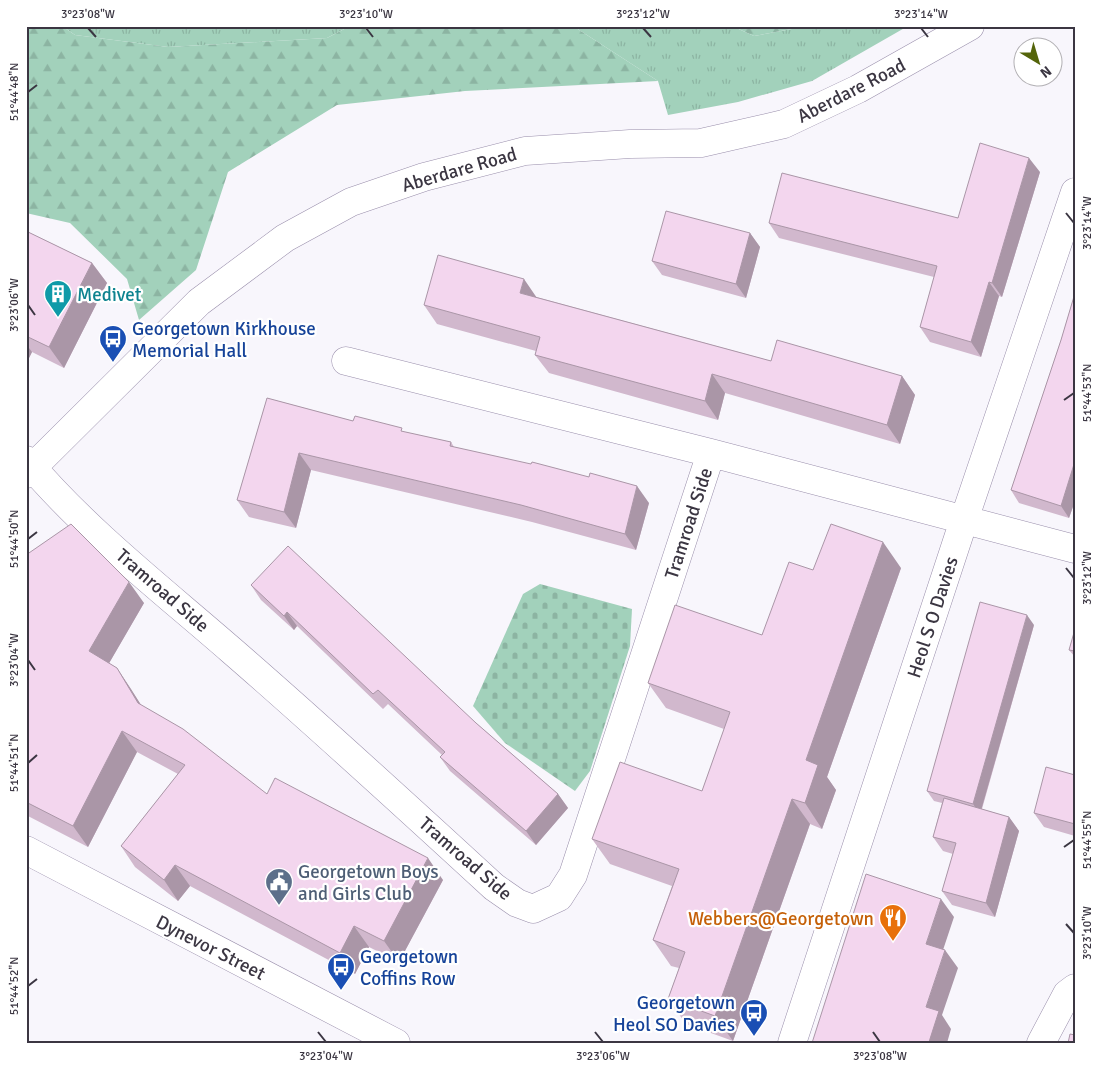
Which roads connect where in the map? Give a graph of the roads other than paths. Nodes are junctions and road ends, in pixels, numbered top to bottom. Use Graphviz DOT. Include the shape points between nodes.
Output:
graph roads {
  1 [pos="970,26"];
  2 [pos="1075,192"];
  3 [pos="346,361"];
  4 [pos="710,453"];
  5 [pos="28,467"];
  6 [pos="964,520"];
  7 [pos="1075,549"];
  8 [pos="26,850"];
  9 [pos="1075,988"];
  10 [pos="396,1043"];
  11 [pos="792,1043"];
  12 [pos="1041,1043"];
  1 -- 5 [label="street, Aberdare Road" via="858,89 784,124 701,143 525,151 424,177 351,202 285,238 200,302"];
  2 -- 6 [label="street, Heol S O Davies"];
  3 -- 4 [label="street"];
  4 -- 5 [label="street, Tramroad Side" via="573,875 559,897 534,909 517,903 494,887 341,745 120,554"];
  4 -- 6 [label="street"];
  6 -- 7 [label="street"];
  6 -- 11 [label="street, Heol S O Davies"];
  8 -- 10 [label="street, Dynevor Street"];
  9 -- 12 [label="street" via="1067,994"];
}
